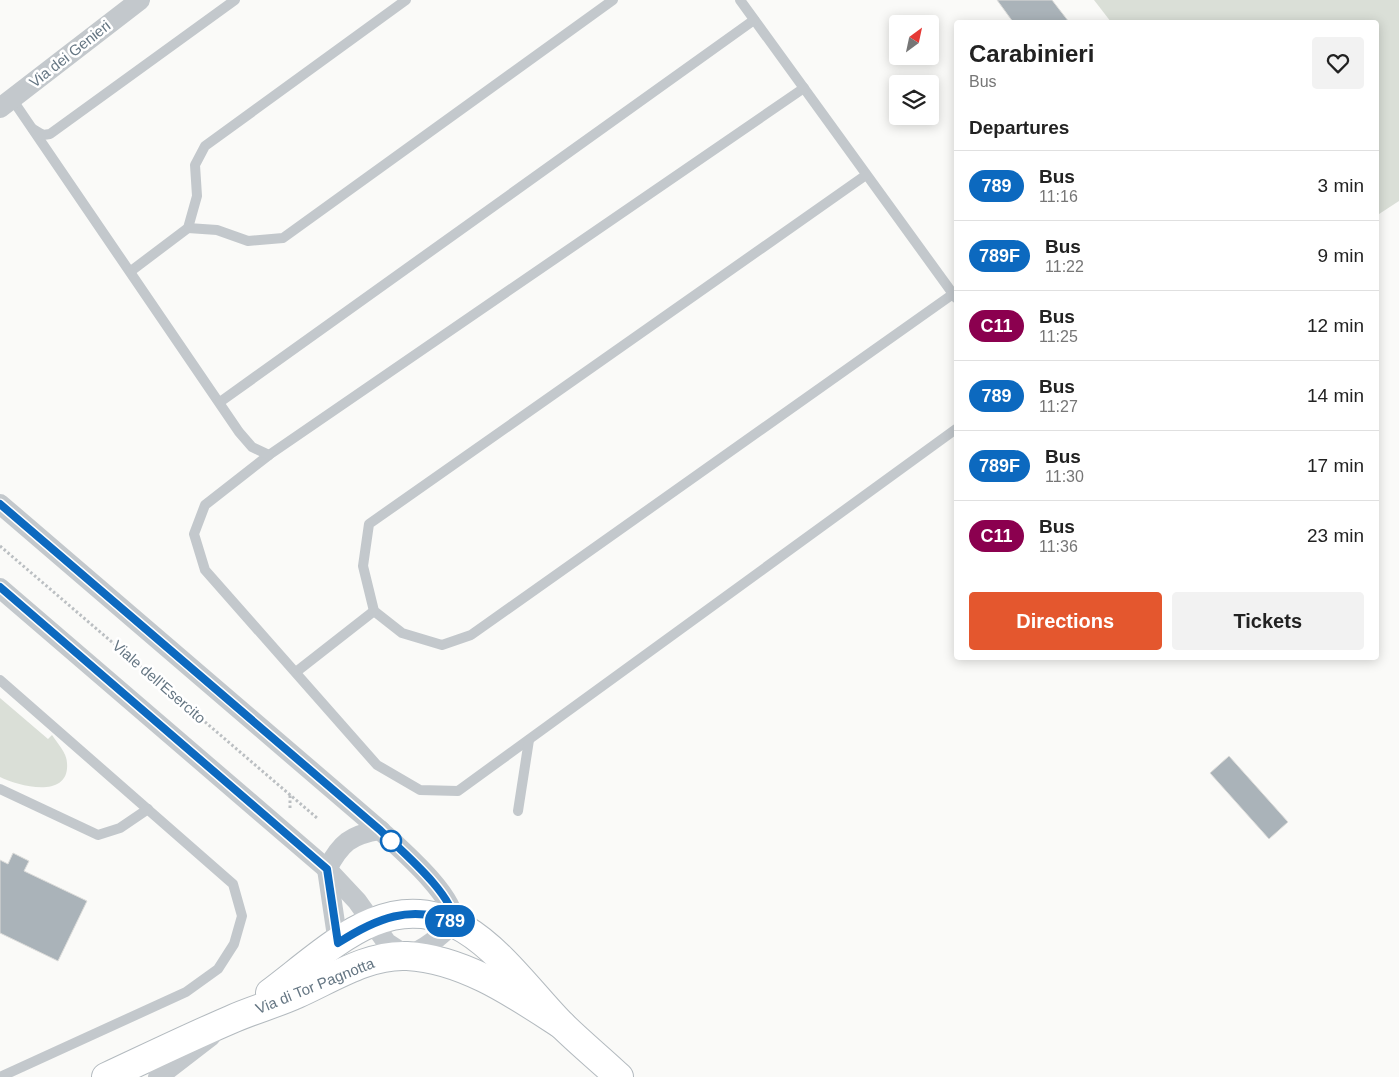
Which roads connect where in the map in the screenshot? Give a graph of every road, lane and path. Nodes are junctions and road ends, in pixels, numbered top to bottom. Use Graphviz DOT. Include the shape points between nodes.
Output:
graph roads {
  1 [pos="140,0"];
  2 [pos="235,0"];
  3 [pos="406,0"];
  4 [pos="613,0"];
  5 [pos="740,0"];
  6 [pos="754,20"];
  7 [pos="804,88"];
  8 [pos="6,104"];
  9 [pos="33,129"];
  10 [pos="866,174"];
  11 [pos="188,228"];
  12 [pos="132,271"];
  13 [pos="954,295"];
  14 [pos="954,297"];
  15 [pos="220,402"];
  16 [pos="954,430"];
  17 [pos="269,455"];
  18 [pos="0,504"];
  19 [pos="0,546"];
  20 [pos="0,588"];
  21 [pos="374,611"];
  22 [pos="296,672"];
  23 [pos="0,680"];
  24 [pos="528,740"];
  25 [pos="0,789"];
  26 [pos="148,809"];
  27 [pos="518,811"];
  28 [pos="317,818"];
  29 [pos="380,830"];
  30 [pos="327,869"];
  31 [pos="372,922"];
  32 [pos="454,923"];
  33 [pos="338,943"];
  34 [pos="407,956"];
  35 [pos="232,1019"];
  36 [pos="562,1025"];
  37 [pos="0,1077"];
  38 [pos="106,1077"];
  39 [pos="158,1077"];
  40 [pos="619,1077"];
  1 -- 8 [label="street, Via dei Genieri"];
  2 -- 9 [label="lane" via="50,134 43,135"];
  3 -- 11 [label="lane" via="205,146 195,165 197,196"];
  4 -- 11 [label="lane" via="282,238 248,241 217,230"];
  5 -- 6 [label="lane"];
  6 -- 7 [label="lane"];
  6 -- 15 [label="lane"];
  7 -- 10 [label="lane"];
  7 -- 17 [label="lane"];
  8 -- 9 [label="lane"];
  9 -- 12 [label="lane"];
  10 -- 13 [label="lane"];
  10 -- 21 [label="lane" via="369,524 363,566"];
  11 -- 12 [label="lane"];
  12 -- 15 [label="lane"];
  14 -- 21 [label="lane" via="471,636 442,645 402,633"];
  15 -- 17 [label="lane" via="247,441"];
  16 -- 24 [label="lane"];
  17 -- 22 [label="lane" via="205,505 194,534 205,570"];
  18 -- 29 [label="street, Viale dell'Esercito"];
  19 -- 28 [label="path, Viale dell'Esercito"];
  20 -- 30 [label="street"];
  21 -- 22 [label="lane"];
  22 -- 24 [label="lane" via="377,765 420,790 458,791"];
  23 -- 26 [label="lane"];
  24 -- 27 [label="lane"];
  25 -- 26 [label="lane" via="98,835 120,828"];
  26 -- 37 [label="lane" via="233,884 242,916 234,944 218,969 186,992"];
  29 -- 30 [label="street" via="366,832 346,842"];
  29 -- 32 [label="street, Viale dell'Esercito" via="434,886 452,909"];
  30 -- 31 [label="street" via="349,891"];
  30 -- 33 [label="street"];
  31 -- 32 [label="street, Via di Tor Pagnotta" via="413,913"];
  31 -- 33 [label="street, Via di Tor Pagnotta"];
  31 -- 34 [label="street" via="387,943"];
  32 -- 34 [label="street" via="431,944"];
  32 -- 36 [label="street, Via di Tor Pagnotta" via="489,947"];
  33 -- 35 [label="street, Via di Tor Pagnotta"];
  34 -- 35 [label="street, Via di Tor Pagnotta" via="361,964"];
  34 -- 36 [label="street, Via di Tor Pagnotta" via="469,971"];
  35 -- 38 [label="street, Via di Tor Pagnotta"];
  35 -- 39 [label="street"];
  36 -- 40 [label="street, Via di Tor Pagnotta"];
}
